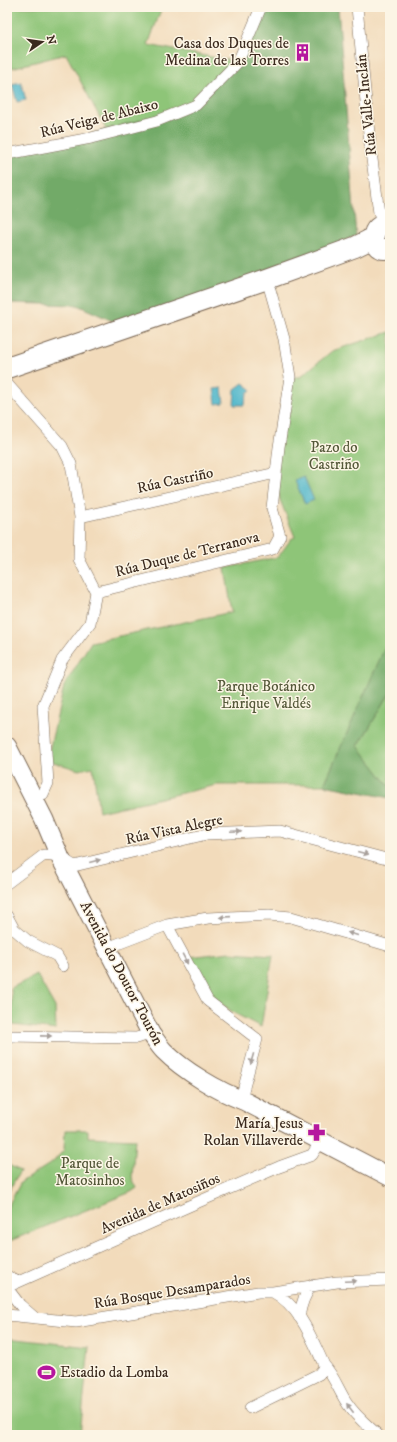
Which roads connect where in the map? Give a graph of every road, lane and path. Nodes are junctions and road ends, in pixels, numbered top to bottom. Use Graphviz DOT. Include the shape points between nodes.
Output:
graph roads {
  1 [pos="261,7"];
  2 [pos="357,7"];
  3 [pos="7,154"];
  4 [pos="385,240"];
  5 [pos="267,279"];
  6 [pos="7,368"];
  7 [pos="7,384"];
  8 [pos="276,473"];
  9 [pos="80,517"];
  10 [pos="96,592"];
  11 [pos="7,746"];
  12 [pos="33,798"];
  13 [pos="60,856"];
  14 [pos="390,860"];
  15 [pos="7,883"];
  16 [pos="7,916"];
  17 [pos="167,925"];
  18 [pos="390,946"];
  19 [pos="107,948"];
  20 [pos="63,966"];
  21 [pos="151,1034"];
  22 [pos="7,1036"];
  23 [pos="244,1101"];
  24 [pos="321,1141"];
  25 [pos="389,1174"];
  26 [pos="7,1276"];
  27 [pos="390,1280"];
  28 [pos="18,1282"];
  29 [pos="312,1285"];
  30 [pos="7,1288"];
  31 [pos="273,1292"];
  32 [pos="7,1315"];
  33 [pos="299,1317"];
  34 [pos="36,1318"];
  35 [pos="324,1365"];
  36 [pos="250,1408"];
  37 [pos="378,1435"];
  1 -- 3 [label="street, Rúa Veiga de Abaixo" via="238,62 196,105 157,121 91,138"];
  2 -- 4 [label="street, Rúa Valle-Inclán" via="370,150"];
  4 -- 5 [label="highway" via="365,242"];
  5 -- 6 [label="highway"];
  5 -- 8 [label="street, Rúa Duque de Terranova" via="284,339 290,377"];
  7 -- 9 [label="street" via="62,446 71,464"];
  8 -- 9 [label="street, Rúa Castriño"];
  8 -- 10 [label="street, Rúa Duque de Terranova" via="272,508 280,536 273,549"];
  9 -- 10 [label="street" via="78,559"];
  10 -- 12 [label="street" via="90,623 62,660 43,706 48,783 43,794"];
  11 -- 12 [label="main road, Avenida do Doutor Tourón"];
  12 -- 13 [label="main road, Avenida do Doutor Tourón"];
  13 -- 14 [label="street, Rúa Vista Alegre, one-way" via="74,866 207,834 280,831"];
  13 -- 15 [label="street" via="44,855"];
  13 -- 19 [label="main road, Avenida do Doutor Tourón"];
  16 -- 20 [label="street" via="14,929 28,941 57,956"];
  18 -- 17 [label="street, one-way" via="291,917 255,915 208,918"];
  17 -- 19 [label="street"];
  17 -- 23 [label="street, one-way" via="208,1001 257,1039 243,1091"];
  19 -- 21 [label="main road, Avenida do Doutor Tourón"];
  22 -- 21 [label="street, one-way" via="136,1038"];
  21 -- 23 [label="main road, Avenida do Doutor Tourón" via="164,1051 186,1068 224,1093"];
  23 -- 24 [label="main road, Avenida do Doutor Tourón"];
  24 -- 25 [label="main road, Avenida do Doutor Tourón"];
  24 -- 28 [label="street, Avenida de Matosiños" via="312,1155 278,1167"];
  26 -- 28 [label="street"];
  29 -- 27 [label="street, Rúa Bosque Desamparados, one-way"];
  28 -- 30 [label="street, Avenida de Matosiños"];
  29 -- 31 [label="street, Rúa Bosque Desamparados"];
  29 -- 33 [label="street" via="302,1300"];
  30 -- 34 [label="street" via="20,1305"];
  31 -- 33 [label="street" via="289,1304"];
  31 -- 34 [label="street, Rúa Bosque Desamparados" via="258,1292 82,1321"];
  32 -- 34 [label="street, Rúa Bosque Desamparados"];
  33 -- 35 [label="street"];
  35 -- 36 [label="street" via="318,1374"];
  37 -- 35 [label="street, one-way" via="352,1410"];
}
